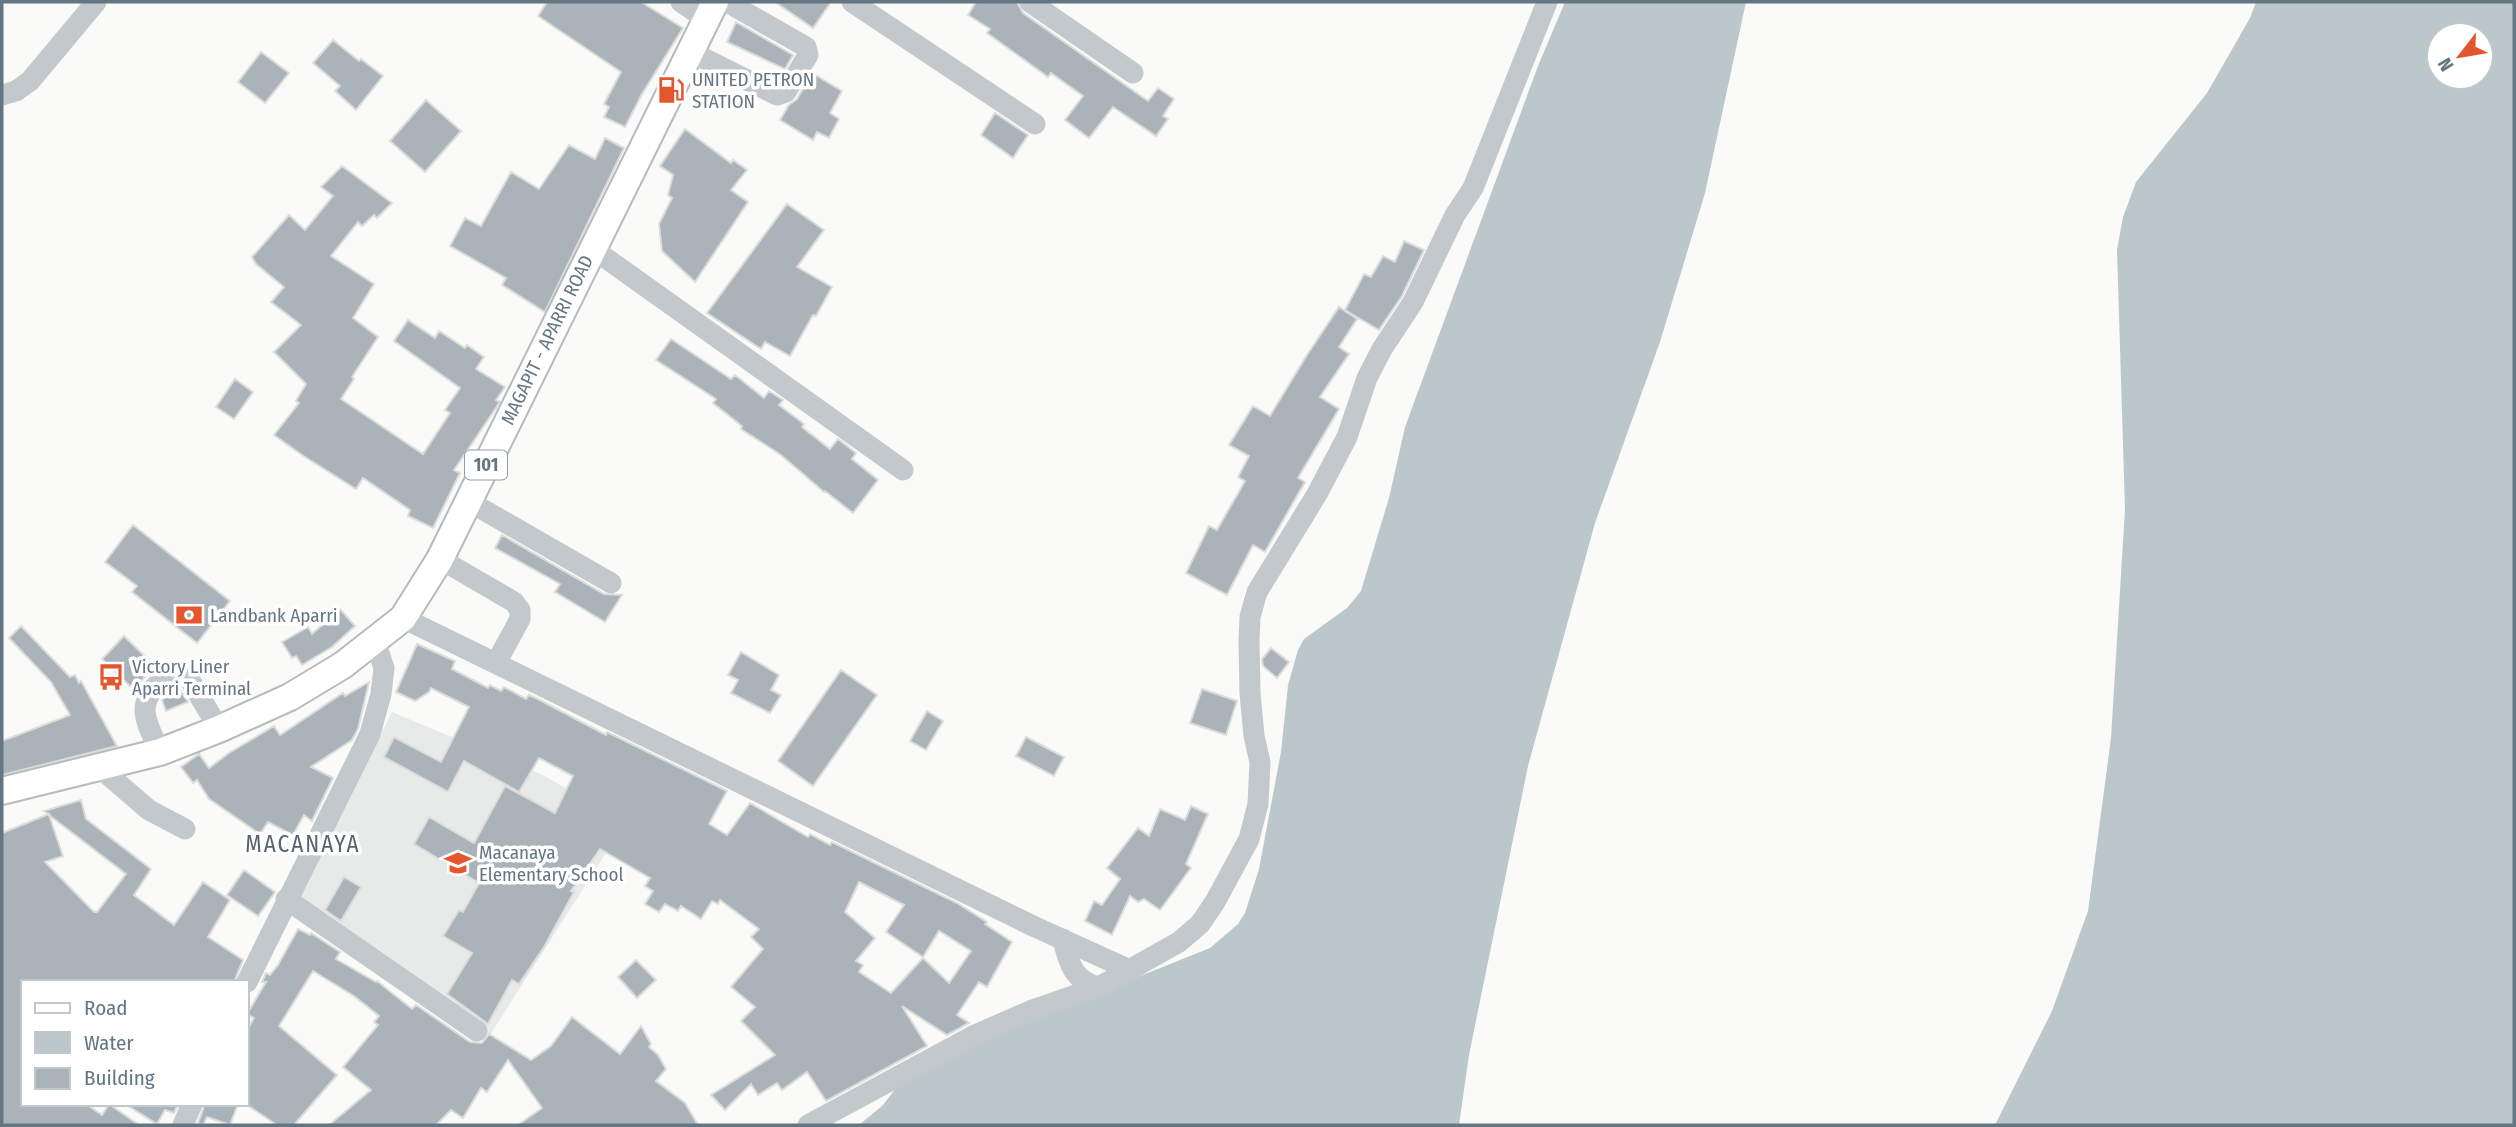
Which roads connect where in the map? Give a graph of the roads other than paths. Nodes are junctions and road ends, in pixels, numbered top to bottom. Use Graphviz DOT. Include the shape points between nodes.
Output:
graph roads {
  1 [pos="96,2"];
  2 [pos="681,2"];
  3 [pos="727,2"];
  4 [pos="852,2"];
  5 [pos="1030,2"];
  6 [pos="1547,2"];
  7 [pos="710,10"];
  8 [pos="691,52"];
  9 [pos="1133,73"];
  10 [pos="2,95"];
  11 [pos="1035,124"];
  12 [pos="593,249"];
  13 [pos="903,470"];
  14 [pos="468,501"];
  15 [pos="440,559"];
  16 [pos="611,583"];
  17 [pos="404,618"];
  18 [pos="375,641"];
  19 [pos="496,663"];
  20 [pos="219,729"];
  21 [pos="160,752"];
  22 [pos="100,768"];
  23 [pos="2,791"];
  24 [pos="185,829"];
  25 [pos="286,899"];
  26 [pos="1062,939"];
  27 [pos="1130,970"];
  28 [pos="248,980"];
  29 [pos="1099,987"];
  30 [pos="477,1031"];
  31 [pos="191,1106"];
  32 [pos="183,1125"];
  33 [pos="808,1125"];
  1 -- 10 [label="street" via="30,81"];
  2 -- 7 [label="street"];
  3 -- 8 [label="street" via="806,47 808,55 786,92 777,95"];
  4 -- 11 [label="street"];
  5 -- 9 [label="street"];
  6 -- 27 [label="street" via="1473,188 1367,378 1347,438 1317,494 1256,592 1250,617 1250,693 1260,762 1258,804 1249,839 1199,924 1179,943"];
  7 -- 8 [label="main road, MAGAPIT - APARRI ROAD / 101"];
  8 -- 12 [label="main road, MAGAPIT - APARRI ROAD / 101"];
  12 -- 13 [label="street"];
  12 -- 14 [label="main road, MAGAPIT - APARRI ROAD / 101"];
  14 -- 15 [label="main road, MAGAPIT - APARRI ROAD / 101"];
  14 -- 16 [label="street"];
  15 -- 17 [label="main road, MAGAPIT - APARRI ROAD / 101"];
  15 -- 19 [label="street" via="520,610 520,620"];
  17 -- 18 [label="main road, MAGAPIT - APARRI ROAD / 101"];
  17 -- 19 [label="street"];
  18 -- 20 [label="main road, MAGAPIT - APARRI ROAD / 101" via="290,697"];
  18 -- 25 [label="street" via="383,668 370,734"];
  19 -- 26 [label="street"];
  20 -- 21 [label="main road, MAGAPIT - APARRI ROAD / 101"];
  20 -- 21 [label="street" via="190,680 177,674 161,681 146,699 145,713"];
  21 -- 22 [label="main road, MAGAPIT - APARRI ROAD / 101"];
  22 -- 23 [label="main road, MAGAPIT - APARRI ROAD / 101"];
  22 -- 24 [label="street" via="149,810"];
  25 -- 28 [label="street"];
  25 -- 30 [label="street"];
  26 -- 27 [label="street"];
  26 -- 29 [label="street" via="1079,978"];
  27 -- 29 [label="street"];
  29 -- 33 [label="street" via="975,1035"];
  31 -- 32 [label="street"];
}
